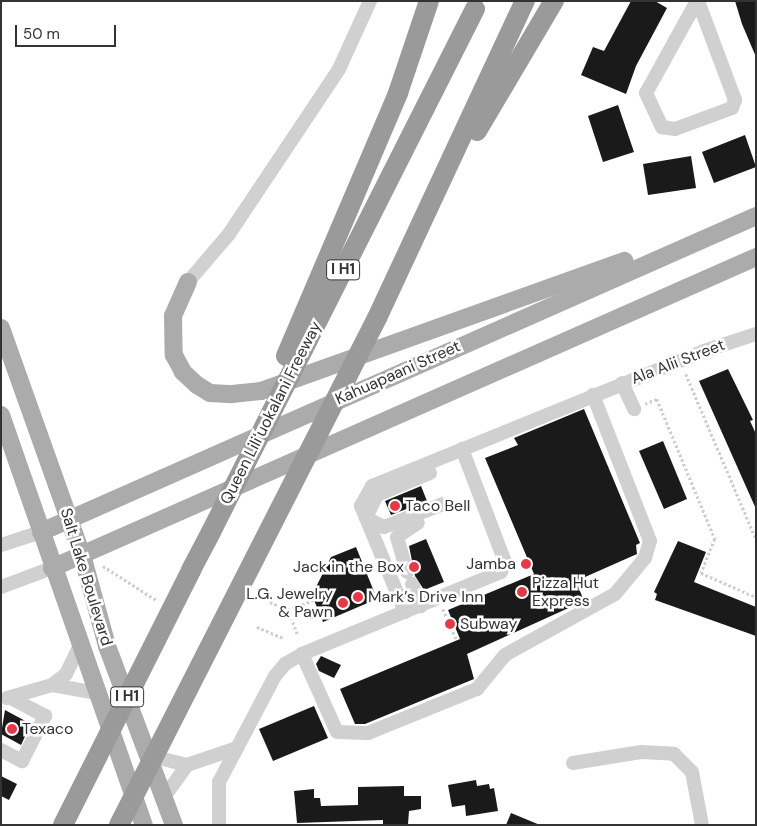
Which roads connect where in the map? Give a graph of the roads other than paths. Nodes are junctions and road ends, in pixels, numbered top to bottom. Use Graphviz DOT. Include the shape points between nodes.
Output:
graph roads {
  1 [pos="370,1"];
  2 [pos="429,1"];
  3 [pos="525,1"];
  4 [pos="554,1"];
  5 [pos="698,1"];
  6 [pos="477,5"];
  7 [pos="432,207"];
  8 [pos="756,216"];
  9 [pos="700,238"];
  10 [pos="756,257"];
  11 [pos="188,282"];
  12 [pos="1,328"];
  13 [pos="756,334"];
  14 [pos="622,383"];
  15 [pos="597,394"];
  16 [pos="638,407"];
  17 [pos="1,415"];
  18 [pos="462,449"];
  19 [pos="69,520"];
  20 [pos="378,530"];
  21 [pos="41,532"];
  22 [pos="211,532"];
  23 [pos="1,545"];
  24 [pos="82,555"];
  25 [pos="52,568"];
  26 [pos="1,587"];
  27 [pos="421,606"];
  28 [pos="405,612"];
  29 [pos="80,645"];
  30 [pos="302,654"];
  31 [pos="52,685"];
  32 [pos="98,693"];
  33 [pos="4,700"];
  34 [pos="237,748"];
  35 [pos="1,750"];
  36 [pos="151,756"];
  37 [pos="573,763"];
  38 [pos="187,765"];
  39 [pos="164,797"];
  40 [pos="63,825"];
  41 [pos="119,825"];
  42 [pos="144,825"];
  43 [pos="174,825"];
  44 [pos="219,825"];
  45 [pos="702,825"];
  1 -- 11 [label="street" via="338,69 229,234"];
  2 -- 22 [label="highway, bridge" via="398,93"];
  3 -- 7 [label="highway" via="500,50"];
  4 -- 7 [label="highway"];
  5 -- 5 [label="street" via="646,94 662,127 675,130 732,108 735,100"];
  6 -- 22 [label="highway, Queen Liliʻuokalani Freeway / I H1, bridge"];
  7 -- 41 [label="highway, bridge"];
  8 -- 9 [label="main road, Kahuapaani Street"];
  9 -- 11 [label="main road" via="568,278 261,391 232,394 210,393 197,385 183,372 174,355 173,316"];
  9 -- 19 [label="main road, Kahuapaani Street"];
  10 -- 24 [label="main road"];
  12 -- 19 [label="main road, Salt Lake Boulevard"];
  13 -- 14 [label="street, Ala Alii Street"];
  14 -- 15 [label="street, Ala Alii Street"];
  14 -- 16 [label="street"];
  15 -- 18 [label="street, Ala Alii Street"];
  15 -- 30 [label="street" via="650,541 645,558 615,594 506,655 477,689 368,733 337,732"];
  17 -- 21 [label="main road, Salt Lake Boulevard"];
  18 -- 20 [label="street, Ala Alii Street" via="428,468 372,486 364,512"];
  18 -- 27 [label="street" via="505,562 501,572"];
  19 -- 21 [label="main road, Kahuapaani Street"];
  19 -- 24 [label="main road, Salt Lake Boulevard"];
  20 -- 27 [label="street" via="445,508 405,528 396,537"];
  20 -- 28 [label="street"];
  21 -- 23 [label="street"];
  21 -- 25 [label="main road, Salt Lake Boulevard"];
  22 -- 40 [label="highway, Queen Liliʻuokalani Freeway / I H1, bridge"];
  24 -- 25 [label="main road"];
  24 -- 36 [label="main road, Salt Lake Boulevard" via="107,646"];
  25 -- 26 [label="street"];
  25 -- 29 [label="main road, Salt Lake Boulevard"];
  27 -- 28 [label="street"];
  28 -- 30 [label="street"];
  29 -- 31 [label="street" via="66,674"];
  29 -- 32 [label="main road, Salt Lake Boulevard"];
  30 -- 34 [label="street" via="285,664 275,676"];
  31 -- 32 [label="street"];
  31 -- 33 [label="street"];
  32 -- 42 [label="main road, Salt Lake Boulevard"];
  33 -- 35 [label="street" via="46,716 22,761"];
  34 -- 38 [label="street"];
  34 -- 44 [label="street" via="219,782"];
  36 -- 38 [label="street"];
  36 -- 39 [label="main road, Salt Lake Boulevard"];
  37 -- 45 [label="street" via="641,752 674,754 692,772"];
  38 -- 39 [label="street"];
  39 -- 43 [label="main road, Salt Lake Boulevard"];
}
